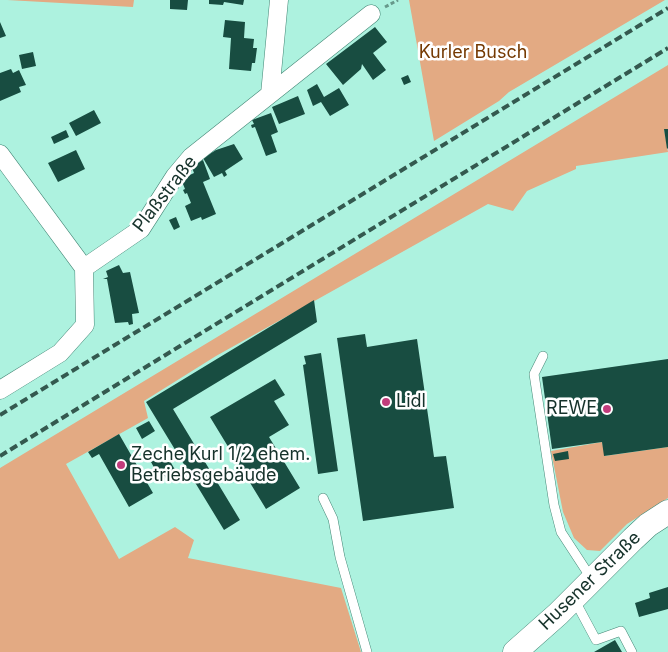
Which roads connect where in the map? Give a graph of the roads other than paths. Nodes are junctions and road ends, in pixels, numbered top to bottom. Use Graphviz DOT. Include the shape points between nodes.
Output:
graph roads {
  1 [pos="279,0"];
  2 [pos="371,14"];
  3 [pos="270,94"];
  4 [pos="0,154"];
  5 [pos="84,268"];
  6 [pos="544,356"];
  7 [pos="0,390"];
  8 [pos="323,498"];
  9 [pos="668,512"];
  10 [pos="592,580"];
  11 [pos="574,599"];
  12 [pos="367,652"];
  13 [pos="515,652"];
  14 [pos="632,652"];
  1 -- 3 [label="street"];
  2 -- 3 [label="street, Plaßstraße"];
  3 -- 5 [label="street, Plaßstraße" via="191,157 141,229"];
  4 -- 5 [label="street"];
  5 -- 7 [label="street" via="85,325 60,353"];
  6 -- 10 [label="lane" via="534,374 554,505 561,532"];
  8 -- 12 [label="lane" via="333,518 340,557"];
  9 -- 10 [label="street, Husener Straße" via="648,525"];
  10 -- 11 [label="street, Husener Straße"];
  11 -- 13 [label="street, Husener Straße"];
  11 -- 14 [label="lane" via="596,640 621,631"];
}
